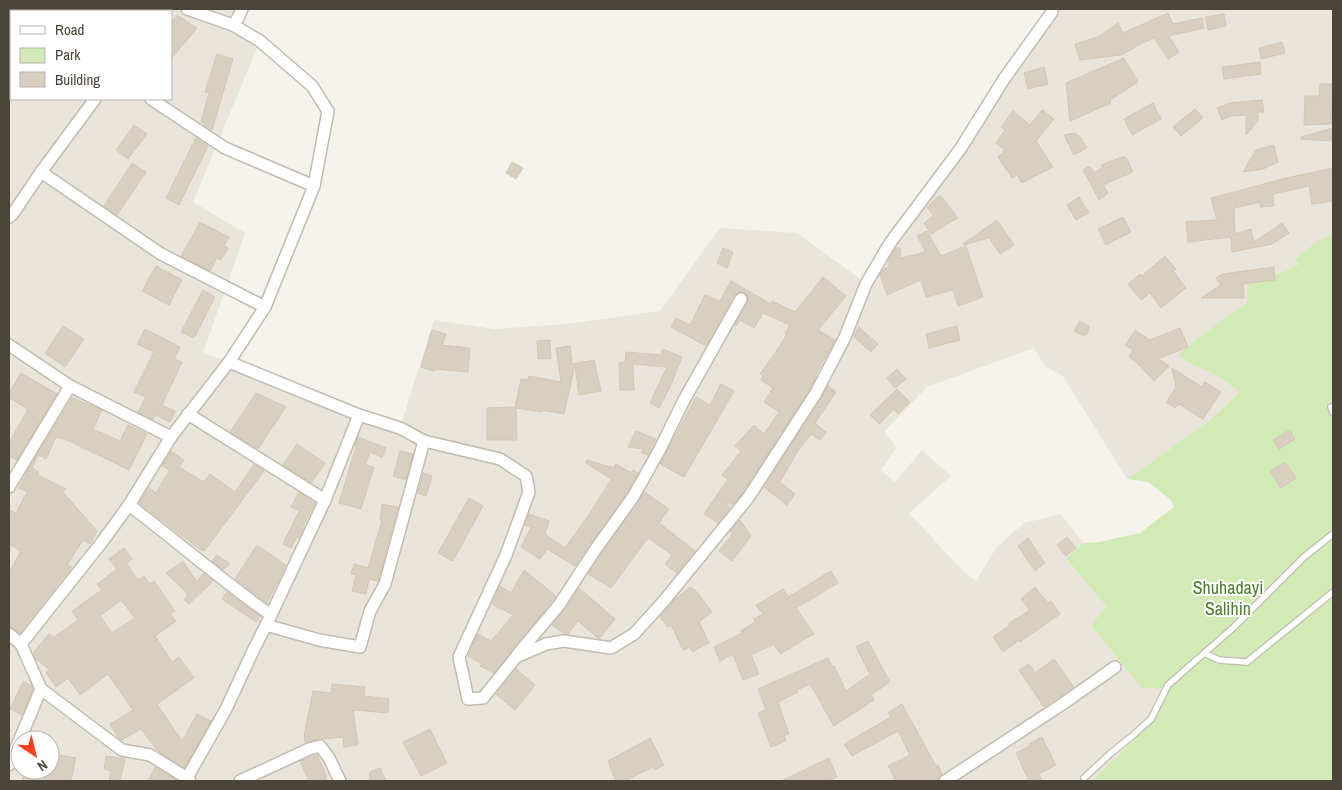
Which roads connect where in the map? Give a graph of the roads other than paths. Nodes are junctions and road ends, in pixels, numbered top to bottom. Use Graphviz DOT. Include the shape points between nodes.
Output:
graph roads {
  1 [pos="187,9"];
  2 [pos="242,9"];
  3 [pos="1052,12"];
  4 [pos="233,24"];
  5 [pos="94,100"];
  6 [pos="153,100"];
  7 [pos="41,172"];
  8 [pos="314,186"];
  9 [pos="9,217"];
  10 [pos="741,299"];
  11 [pos="265,307"];
  12 [pos="9,345"];
  13 [pos="229,362"];
  14 [pos="70,386"];
  15 [pos="188,414"];
  16 [pos="359,415"];
  17 [pos="171,437"];
  18 [pos="424,441"];
  19 [pos="13,467"];
  20 [pos="9,487"];
  21 [pos="325,500"];
  22 [pos="129,505"];
  23 [pos="1333,534"];
  24 [pos="1333,592"];
  25 [pos="269,620"];
  26 [pos="9,634"];
  27 [pos="21,644"];
  28 [pos="1204,653"];
  29 [pos="516,657"];
  30 [pos="1115,667"];
  31 [pos="41,689"];
  32 [pos="9,764"];
  33 [pos="1084,778"];
  34 [pos="189,780"];
  35 [pos="240,781"];
  36 [pos="340,781"];
  37 [pos="945,781"];
  1 -- 4 [label="street"];
  2 -- 4 [label="street"];
  3 -- 29 [label="street" via="1004,79 961,148 890,243 866,284 845,337 816,393 748,498 663,602 634,634 611,648 564,641 546,644"];
  4 -- 8 [label="street" via="260,41 312,86 328,111"];
  5 -- 7 [label="street"];
  6 -- 8 [label="street" via="225,148"];
  7 -- 9 [label="street"];
  7 -- 11 [label="street" via="161,254"];
  8 -- 11 [label="street"];
  10 -- 29 [label="street" via="633,497 559,605"];
  11 -- 13 [label="street"];
  12 -- 14 [label="street"];
  13 -- 15 [label="street"];
  13 -- 16 [label="street"];
  14 -- 17 [label="street"];
  14 -- 19 [label="street"];
  15 -- 17 [label="street"];
  15 -- 21 [label="street"];
  16 -- 18 [label="street" via="400,428"];
  16 -- 21 [label="street"];
  17 -- 22 [label="street"];
  18 -- 25 [label="street" via="385,584 370,611 360,647 319,640"];
  18 -- 29 [label="street" via="500,459 526,476 529,492 506,555 459,657 468,699 483,698"];
  19 -- 20 [label="street"];
  21 -- 25 [label="street"];
  22 -- 25 [label="street"];
  22 -- 27 [label="street"];
  23 -- 28 [label="lane" via="1304,557"];
  24 -- 28 [label="lane" via="1247,662 1219,660"];
  25 -- 34 [label="street"];
  26 -- 27 [label="street"];
  27 -- 31 [label="street"];
  28 -- 33 [label="lane" via="1168,685 1150,719"];
  30 -- 37 [label="street"];
  31 -- 32 [label="street"];
  31 -- 34 [label="street" via="122,750 150,755"];
  35 -- 36 [label="street" via="320,746"];
}
